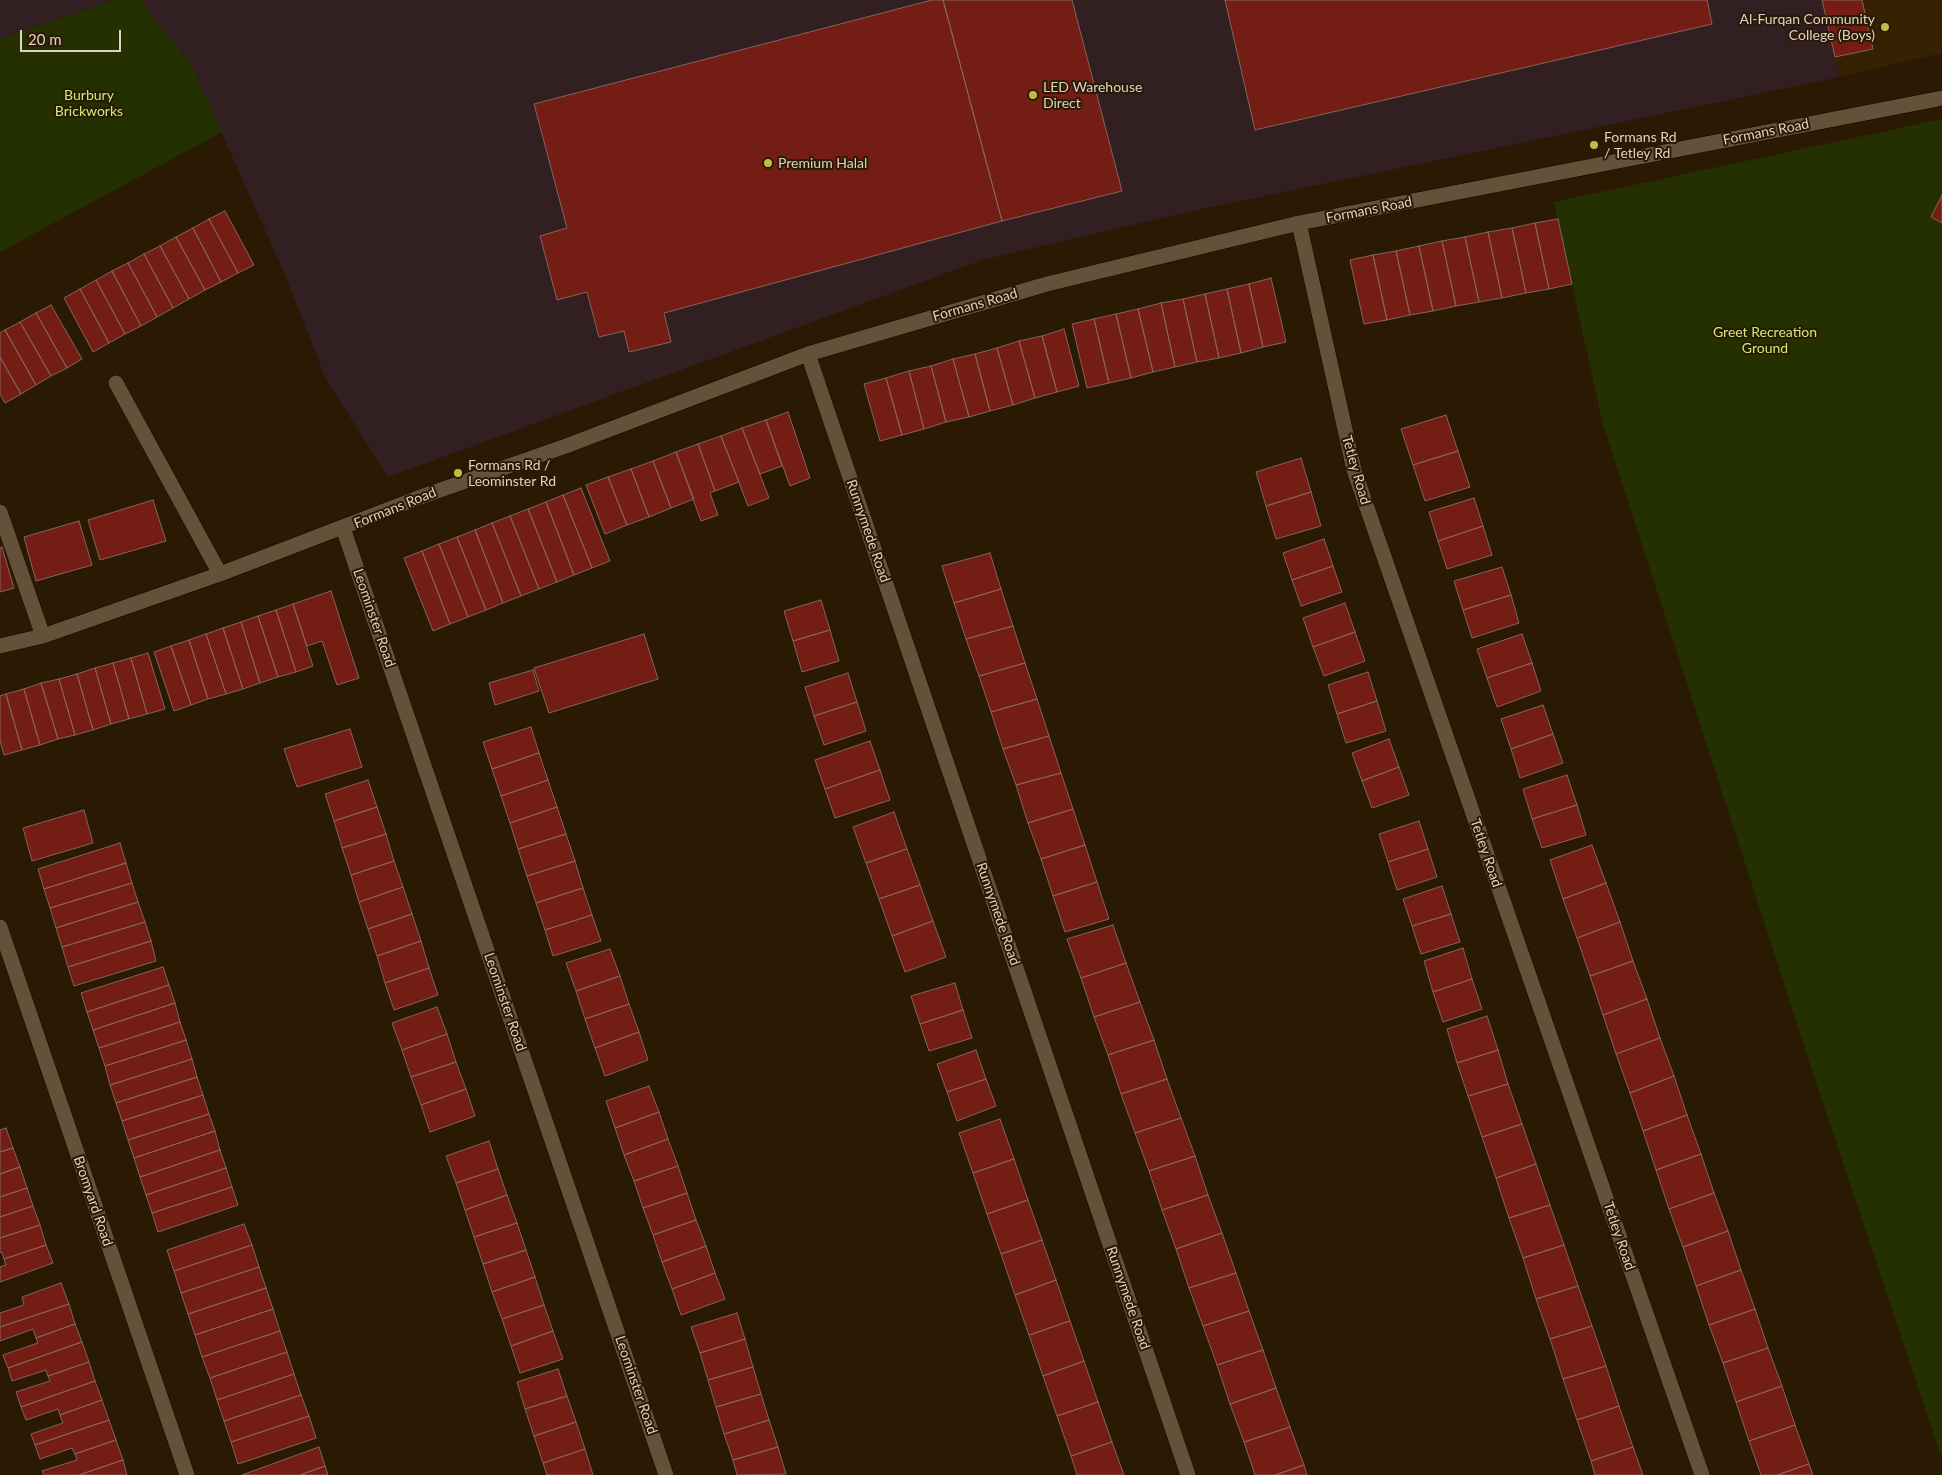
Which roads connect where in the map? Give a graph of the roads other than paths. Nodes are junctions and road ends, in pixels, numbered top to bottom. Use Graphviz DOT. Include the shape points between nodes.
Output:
graph roads {
  1 [pos="1942,98"];
  2 [pos="1299,223"];
  3 [pos="808,354"];
  4 [pos="116,384"];
  5 [pos="0,512"];
  6 [pos="343,528"];
  7 [pos="220,574"];
  8 [pos="44,636"];
  9 [pos="0,646"];
  10 [pos="0,927"];
  11 [pos="187,1475"];
  12 [pos="666,1475"];
  13 [pos="1188,1475"];
  14 [pos="1702,1475"];
  1 -- 2 [label="street, Formans Road"];
  2 -- 3 [label="street, Formans Road" via="1047,284"];
  2 -- 14 [label="street, Tetley Road" via="1354,470"];
  3 -- 6 [label="street, Formans Road" via="566,446 426,494"];
  3 -- 13 [label="street, Runnymede Road"];
  4 -- 7 [label="street"];
  5 -- 8 [label="street"];
  6 -- 7 [label="street, Formans Road"];
  6 -- 12 [label="street, Leominster Road"];
  7 -- 8 [label="street, Formans Road"];
  8 -- 9 [label="street, Formans Road"];
  10 -- 11 [label="street, Bromyard Road"];
}
